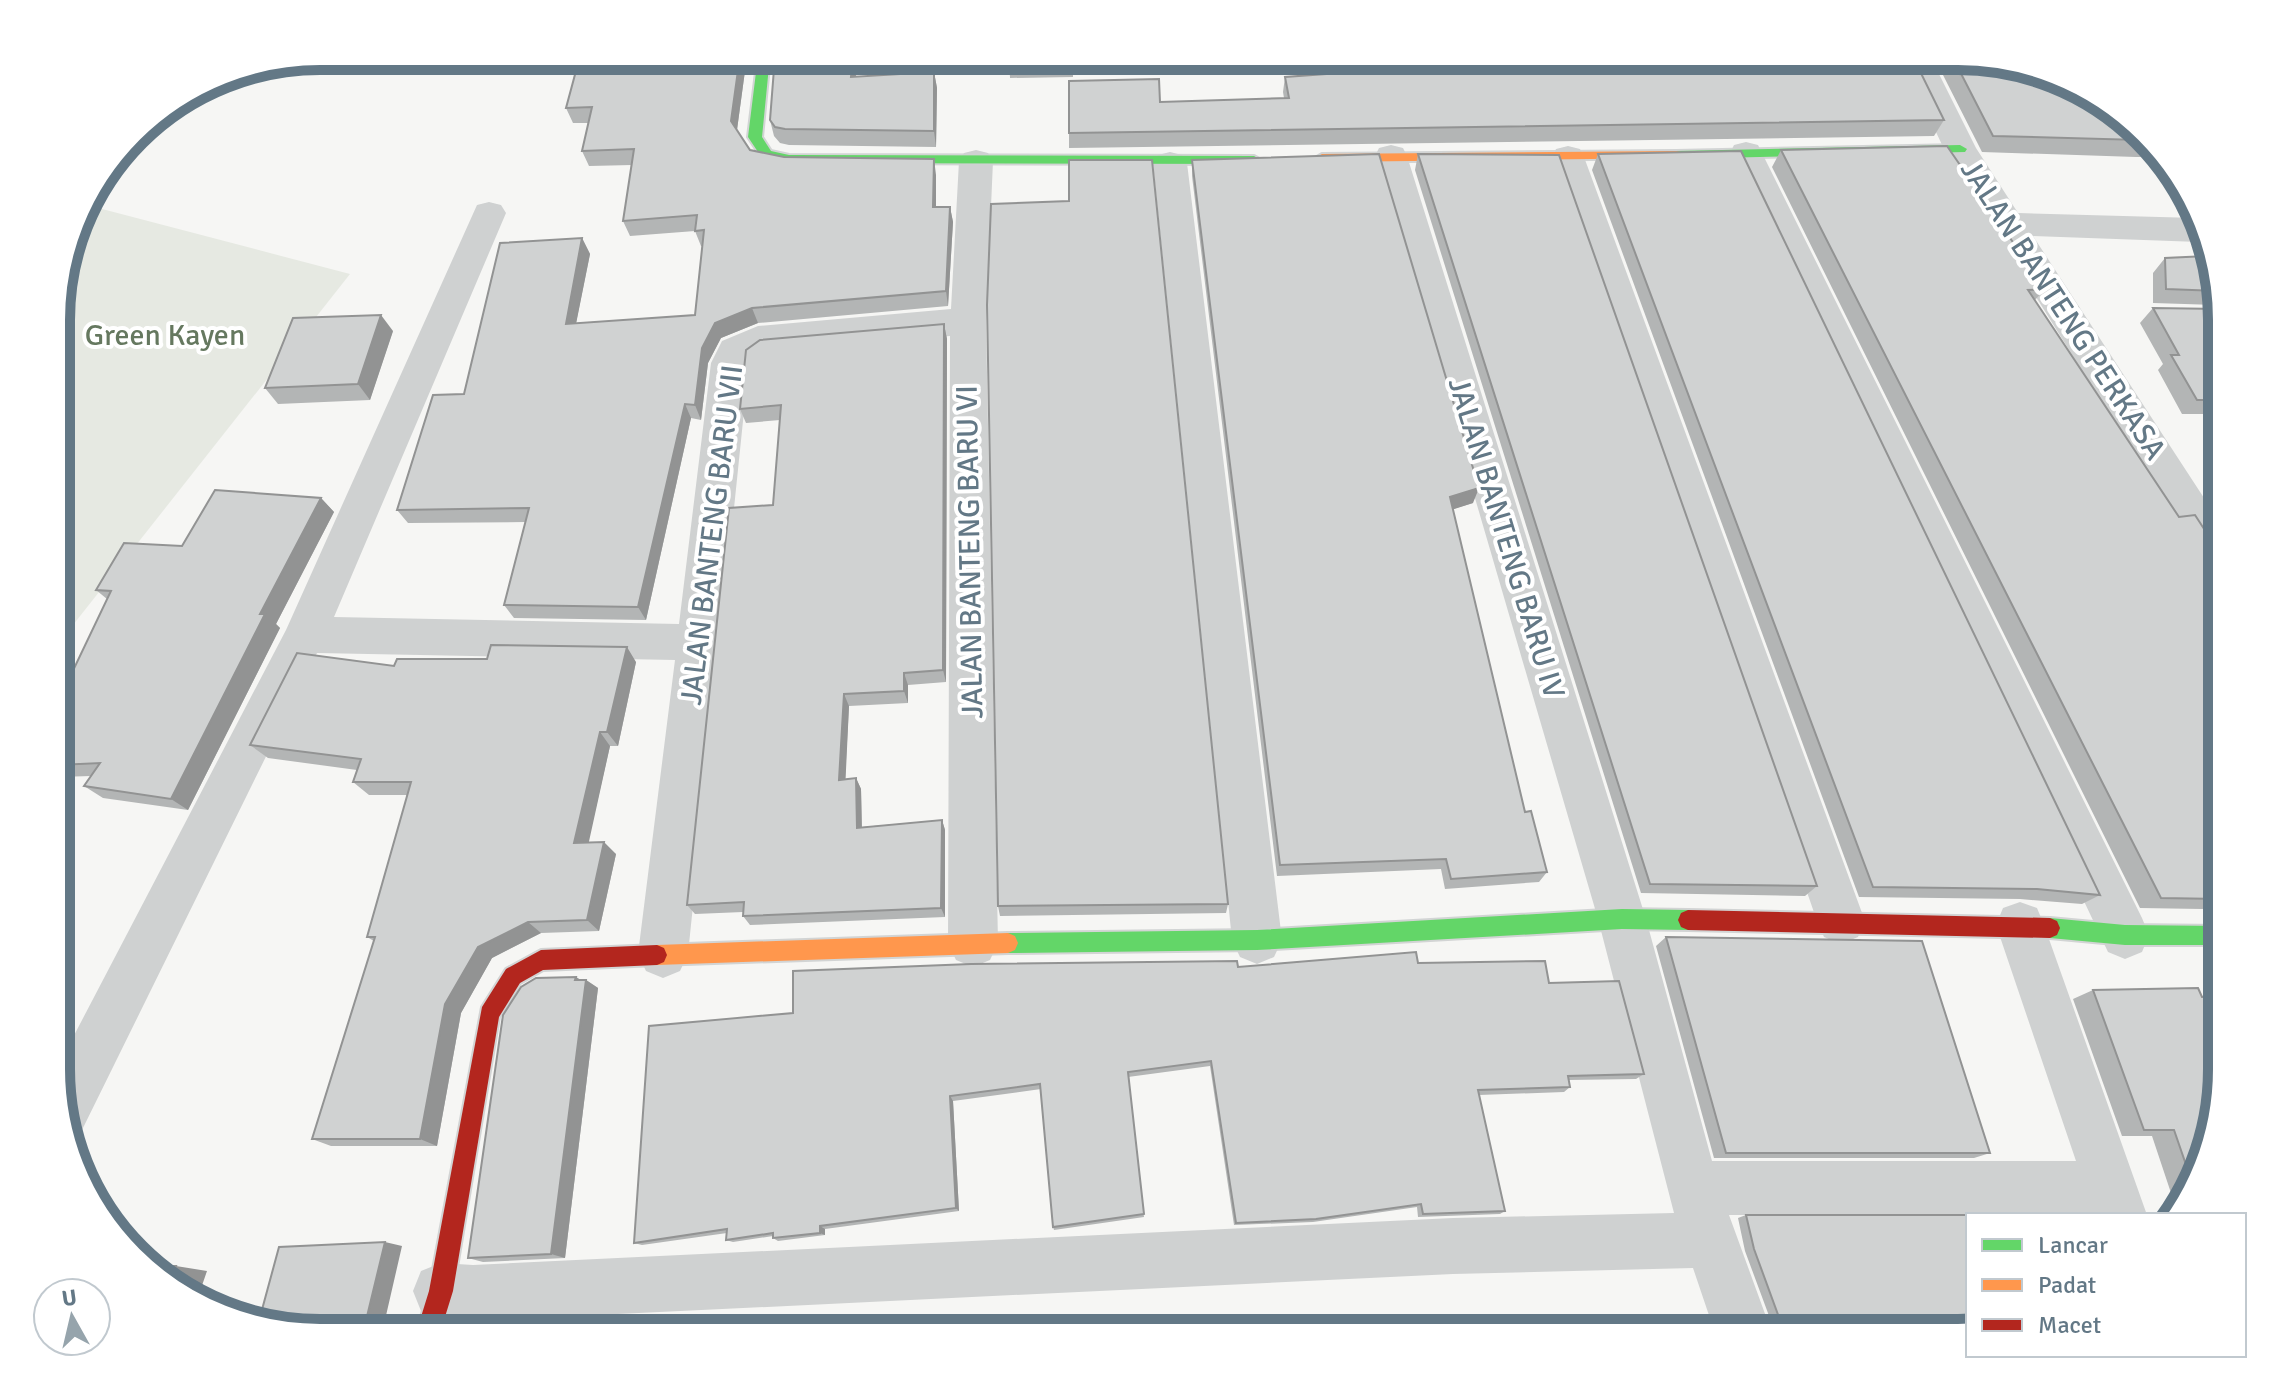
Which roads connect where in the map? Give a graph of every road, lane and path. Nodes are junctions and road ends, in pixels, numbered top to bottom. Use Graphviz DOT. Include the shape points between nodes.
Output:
graph roads {
  1 [pos="1921,70"];
  2 [pos="762,71"];
  3 [pos="1960,149"];
  4 [pos="1746,153"];
  5 [pos="1391,156"];
  6 [pos="1568,157"];
  7 [pos="976,161"];
  8 [pos="1170,163"];
  9 [pos="489,213"];
  10 [pos="2011,224"];
  11 [pos="2191,230"];
  12 [pos="968,321"];
  13 [pos="2207,536"];
  14 [pos="305,635"];
  15 [pos="696,642"];
  16 [pos="1622,919"];
  17 [pos="1841,921"];
  18 [pos="2020,925"];
  19 [pos="2125,935"];
  20 [pos="2207,936"];
  21 [pos="1257,940"];
  22 [pos="973,943"];
  23 [pos="663,954"];
  24 [pos="72,1094"];
  25 [pos="1692,1188"];
  26 [pos="2117,1202"];
  27 [pos="1709,1240"];
  28 [pos="435,1312"];
  29 [pos="1738,1318"];
  1 -- 3 [label="street, JALAN BANTENG PERKASA"];
  2 -- 7 [label="street" via="755,137 767,155"];
  3 -- 4 [label="street"];
  3 -- 10 [label="street, JALAN BANTENG PERKASA"];
  4 -- 6 [label="street"];
  4 -- 19 [label="street"];
  5 -- 6 [label="street"];
  5 -- 8 [label="street"];
  5 -- 16 [label="street, JALAN BANTENG BARU IV"];
  6 -- 17 [label="street"];
  7 -- 8 [label="street"];
  7 -- 12 [label="street, JALAN BANTENG BARU VI"];
  8 -- 21 [label="street"];
  9 -- 14 [label="street"];
  10 -- 11 [label="street"];
  10 -- 13 [label="street, JALAN BANTENG PERKASA"];
  12 -- 15 [label="street, JALAN BANTENG BARU VII" via="758,339 735,350"];
  12 -- 22 [label="street, JALAN BANTENG BARU VI"];
  14 -- 15 [label="street"];
  14 -- 24 [label="street"];
  15 -- 23 [label="street, JALAN BANTENG BARU VII"];
  16 -- 17 [label="street"];
  16 -- 21 [label="street"];
  16 -- 25 [label="street, JALAN BANTENG BARU IV"];
  17 -- 18 [label="street"];
  18 -- 19 [label="street"];
  18 -- 26 [label="street"];
  19 -- 20 [label="street"];
  21 -- 22 [label="street"];
  22 -- 23 [label="street"];
  23 -- 28 [label="street" via="541,960 513,976 489,1014"];
  25 -- 26 [label="street"];
  25 -- 27 [label="street, JALAN BANTENG BARU IV"];
  27 -- 28 [label="street" via="1453,1246 489,1292"];
  27 -- 29 [label="street, JALAN BANTENG BARU IV"];
}
